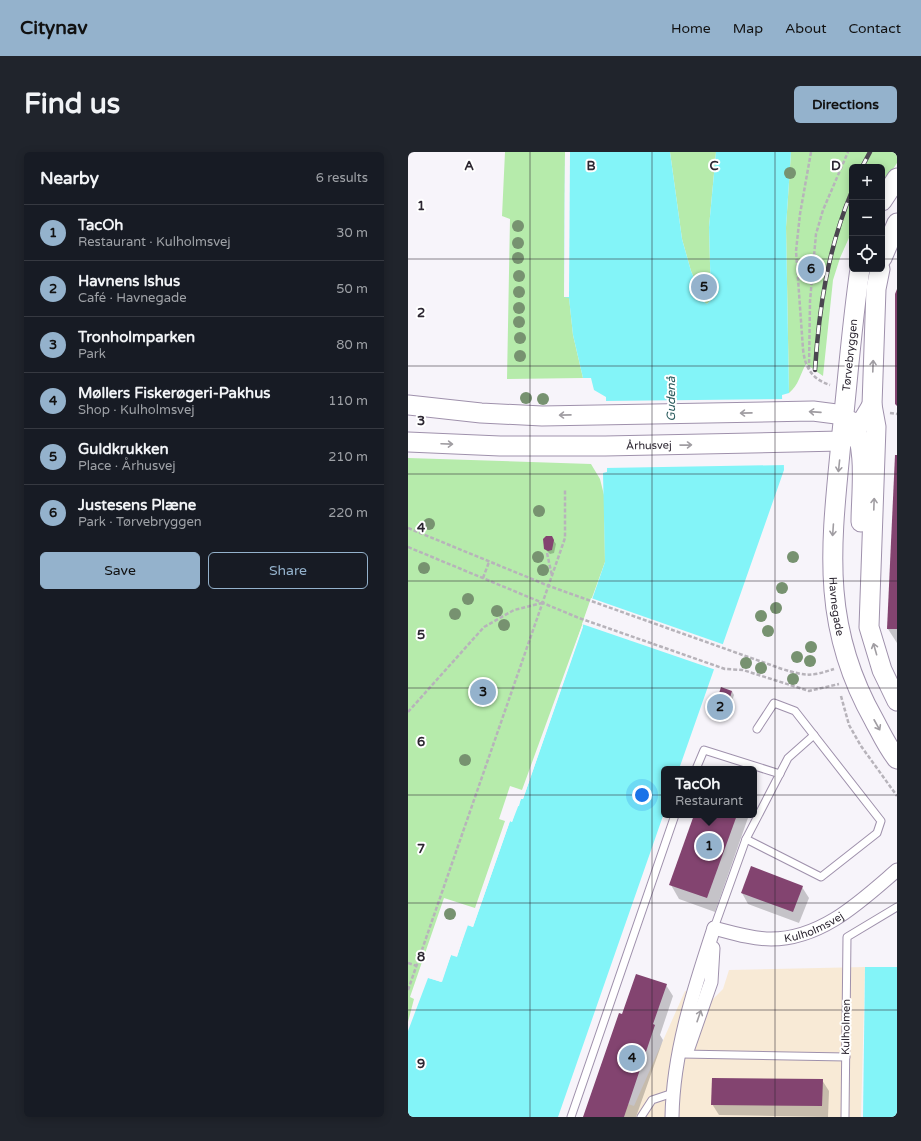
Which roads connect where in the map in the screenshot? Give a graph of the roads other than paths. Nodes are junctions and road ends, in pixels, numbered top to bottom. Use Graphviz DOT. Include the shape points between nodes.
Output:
graph roads {
  1 [pos="897,178"];
  2 [pos="883,200"];
  3 [pos="897,223"];
  4 [pos="885,251"];
  5 [pos="860,272"];
  6 [pos="879,272"];
  7 [pos="408,405"];
  8 [pos="872,405"];
  9 [pos="844,415"];
  10 [pos="857,429"];
  11 [pos="408,442"];
  12 [pos="841,442"];
  13 [pos="869,627"];
  14 [pos="897,702"];
  15 [pos="757,729"];
  16 [pos="814,735"];
  17 [pos="897,760"];
  18 [pos="697,766"];
  19 [pos="755,766"];
  20 [pos="757,767"];
  21 [pos="780,774"];
  22 [pos="674,818"];
  23 [pos="757,818"];
  24 [pos="757,818"];
  25 [pos="746,839"];
  26 [pos="897,870"];
  27 [pos="897,908"];
  28 [pos="714,928"];
  29 [pos="683,1054"];
  30 [pos="846,1057"];
  31 [pos="673,1093"];
  32 [pos="572,1117"];
  33 [pos="641,1117"];
  34 [pos="672,1117"];
  35 [pos="845,1117"];
  1 -- 2 [label="main road"];
  3 -- 4 [label="main road"];
  5 -- 9 [label="main road, Tørvebryggen"];
  8 -- 6 [label="main road, Tørvebryggen, one-way" via="876,289"];
  9 -- 7 [label="main road, one-way" via="813,411 527,415"];
  8 -- 10 [label="main road"];
  13 -- 8 [label="main road, one-way" via="876,427"];
  9 -- 10 [label="main road"];
  9 -- 12 [label="main road, Tørvebryggen"];
  10 -- 12 [label="main road"];
  10 -- 13 [label="main road" via="861,452 861,567"];
  11 -- 12 [label="main road, Århusvej, one-way" via="500,446"];
  12 -- 17 [label="main road, Havnegade, one-way" via="833,529 832,577 838,624 848,665 866,707"];
  14 -- 13 [label="main road, one-way" via="882,670"];
  15 -- 16 [label="lane" via="774,703 795,711"];
  16 -- 21 [label="lane" via="788,758"];
  16 -- 25 [label="lane" via="881,821 877,833 821,877"];
  18 -- 19 [label="lane" via="704,750"];
  20 -- 21 [label="lane"];
  21 -- 24 [label="lane"];
  22 -- 32 [label="lane"];
  23 -- 25 [label="lane"];
  25 -- 28 [label="lane"];
  26 -- 28 [label="street, Kulholmsvej" via="846,912 801,935 772,939 749,937"];
  27 -- 30 [label="lane, Kulholmen" via="847,937"];
  28 -- 29 [label="street" via="691,997"];
  29 -- 30 [label="lane"];
  29 -- 31 [label="street"];
  30 -- 35 [label="lane, Kulholmen"];
  31 -- 33 [label="lane" via="652,1100"];
  31 -- 34 [label="street"];
}
